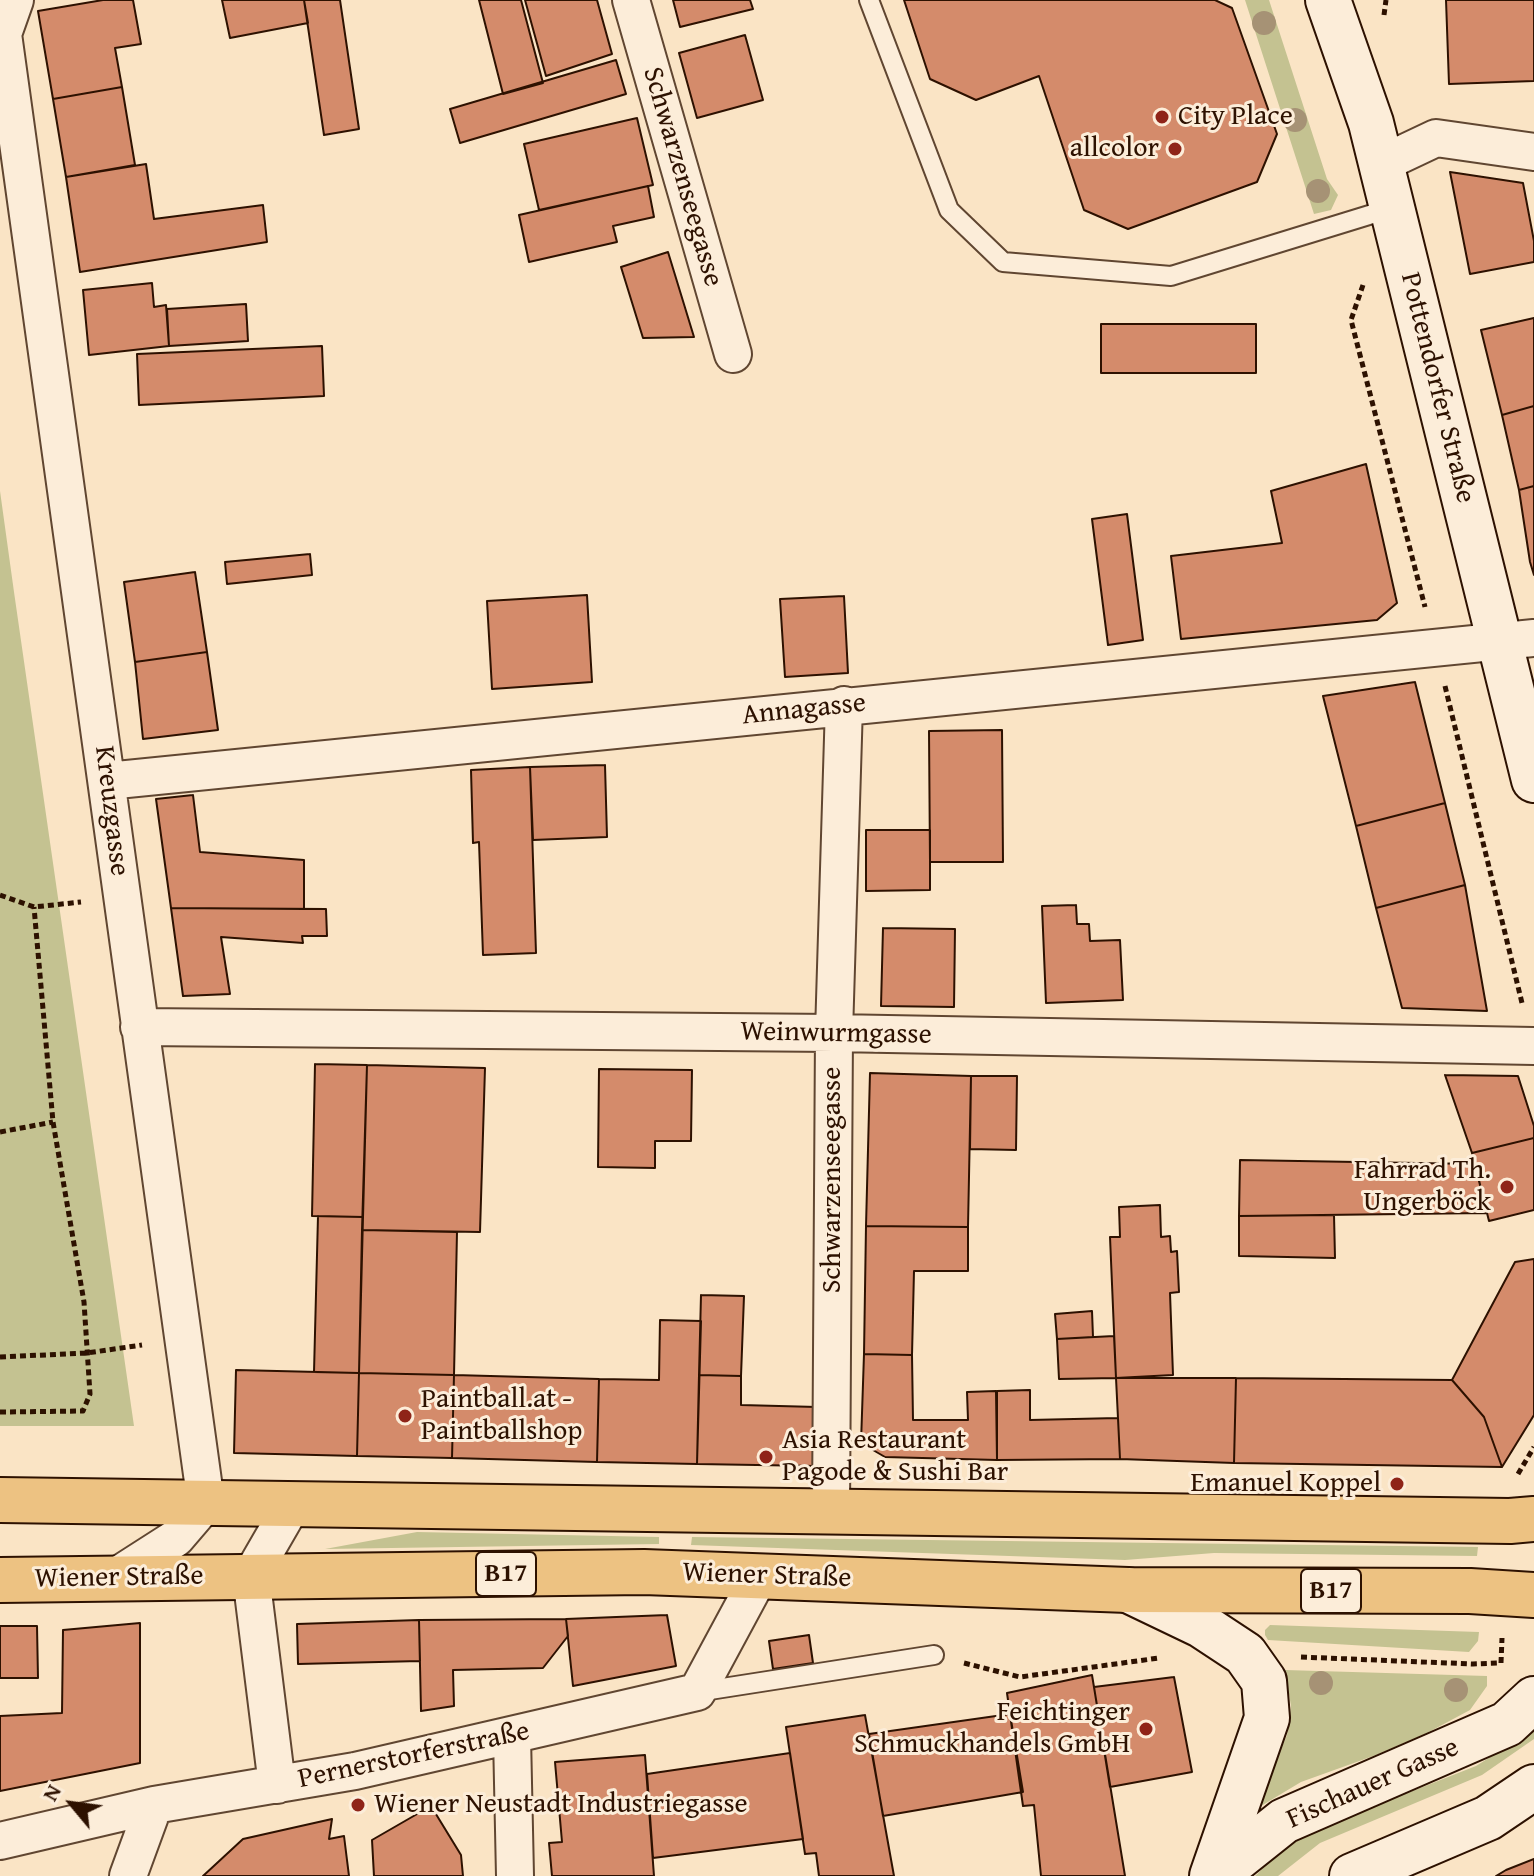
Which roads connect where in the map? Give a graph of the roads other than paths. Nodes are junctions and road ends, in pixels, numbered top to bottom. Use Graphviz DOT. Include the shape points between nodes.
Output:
graph roads {
  1 [pos="15,0"];
  2 [pos="631,0"];
  3 [pos="869,0"];
  4 [pos="1328,0"];
  5 [pos="1534,152"];
  6 [pos="1381,164"];
  7 [pos="1392,208"];
  8 [pos="733,354"];
  9 [pos="1517,640"];
  10 [pos="844,705"];
  11 [pos="1534,780"];
  12 [pos="107,781"];
  13 [pos="139,1027"];
  14 [pos="834,1033"];
  15 [pos="1534,1046"];
  16 [pos="0,1500"];
  17 [pos="206,1503"];
  18 [pos="292,1505"];
  19 [pos="831,1511"];
  20 [pos="1534,1519"];
  21 [pos="760,1575"];
  22 [pos="251,1576"];
  23 [pos="112,1579"];
  24 [pos="0,1580"];
  25 [pos="1128,1590"];
  26 [pos="1534,1595"];
  27 [pos="934,1655"];
  28 [pos="697,1692"];
  29 [pos="1534,1699"];
  30 [pos="512,1736"];
  31 [pos="277,1785"];
  32 [pos="1534,1787"];
  33 [pos="154,1805"];
  34 [pos="0,1841"];
  35 [pos="128,1876"];
  36 [pos="515,1876"];
  37 [pos="1214,1876"];
  38 [pos="1352,1876"];
  1 -- 12 [label="street, Kreuzgasse" via="3,34"];
  2 -- 8 [label="street, Schwarzenseegasse"];
  3 -- 7 [label="lane" via="949,210 1003,262 1171,276"];
  4 -- 6 [label="main road, Pottendorfer Straße"];
  5 -- 6 [label="street" via="1436,138"];
  6 -- 7 [label="main road, Pottendorfer Straße"];
  7 -- 9 [label="main road, Pottendorfer Straße"];
  9 -- 10 [label="street, Annagasse"];
  9 -- 11 [label="main road, Pottendorfer Straße"];
  10 -- 12 [label="street, Annagasse"];
  10 -- 14 [label="street, Schwarzenseegasse"];
  12 -- 13 [label="street, Kreuzgasse"];
  13 -- 14 [label="street, Weinwurmgasse"];
  13 -- 17 [label="street, Kreuzgasse"];
  14 -- 15 [label="street, Weinwurmgasse"];
  14 -- 19 [label="street, Schwarzenseegasse"];
  16 -- 17 [label="main road"];
  17 -- 18 [label="main road"];
  17 -- 23 [label="street" via="176,1538"];
  18 -- 19 [label="main road"];
  18 -- 22 [label="street"];
  19 -- 20 [label="main road"];
  21 -- 22 [label="main road, Wiener Straße / B17"];
  21 -- 25 [label="main road, Wiener Straße / B17"];
  21 -- 28 [label="street"];
  22 -- 23 [label="main road, Wiener Straße / B17"];
  22 -- 31 [label="street"];
  23 -- 24 [label="main road, Wiener Straße / B17"];
  25 -- 26 [label="main road, Wiener Straße / B17"];
  25 -- 37 [label="main road, Fischauer Gasse" via="1201,1625 1245,1654 1264,1681 1267,1718"];
  27 -- 28 [label="lane"];
  28 -- 30 [label="street, Pernerstorferstraße"];
  29 -- 37 [label="main road, Fischauer Gasse" via="1507,1724 1284,1821"];
  30 -- 31 [label="street, Pernerstorferstraße"];
  30 -- 36 [label="street"];
  31 -- 33 [label="street, Pernerstorferstraße"];
  32 -- 38 [label="main road" via="1488,1818"];
  33 -- 34 [label="street, Pernerstorferstraße"];
  33 -- 35 [label="street"];
}
